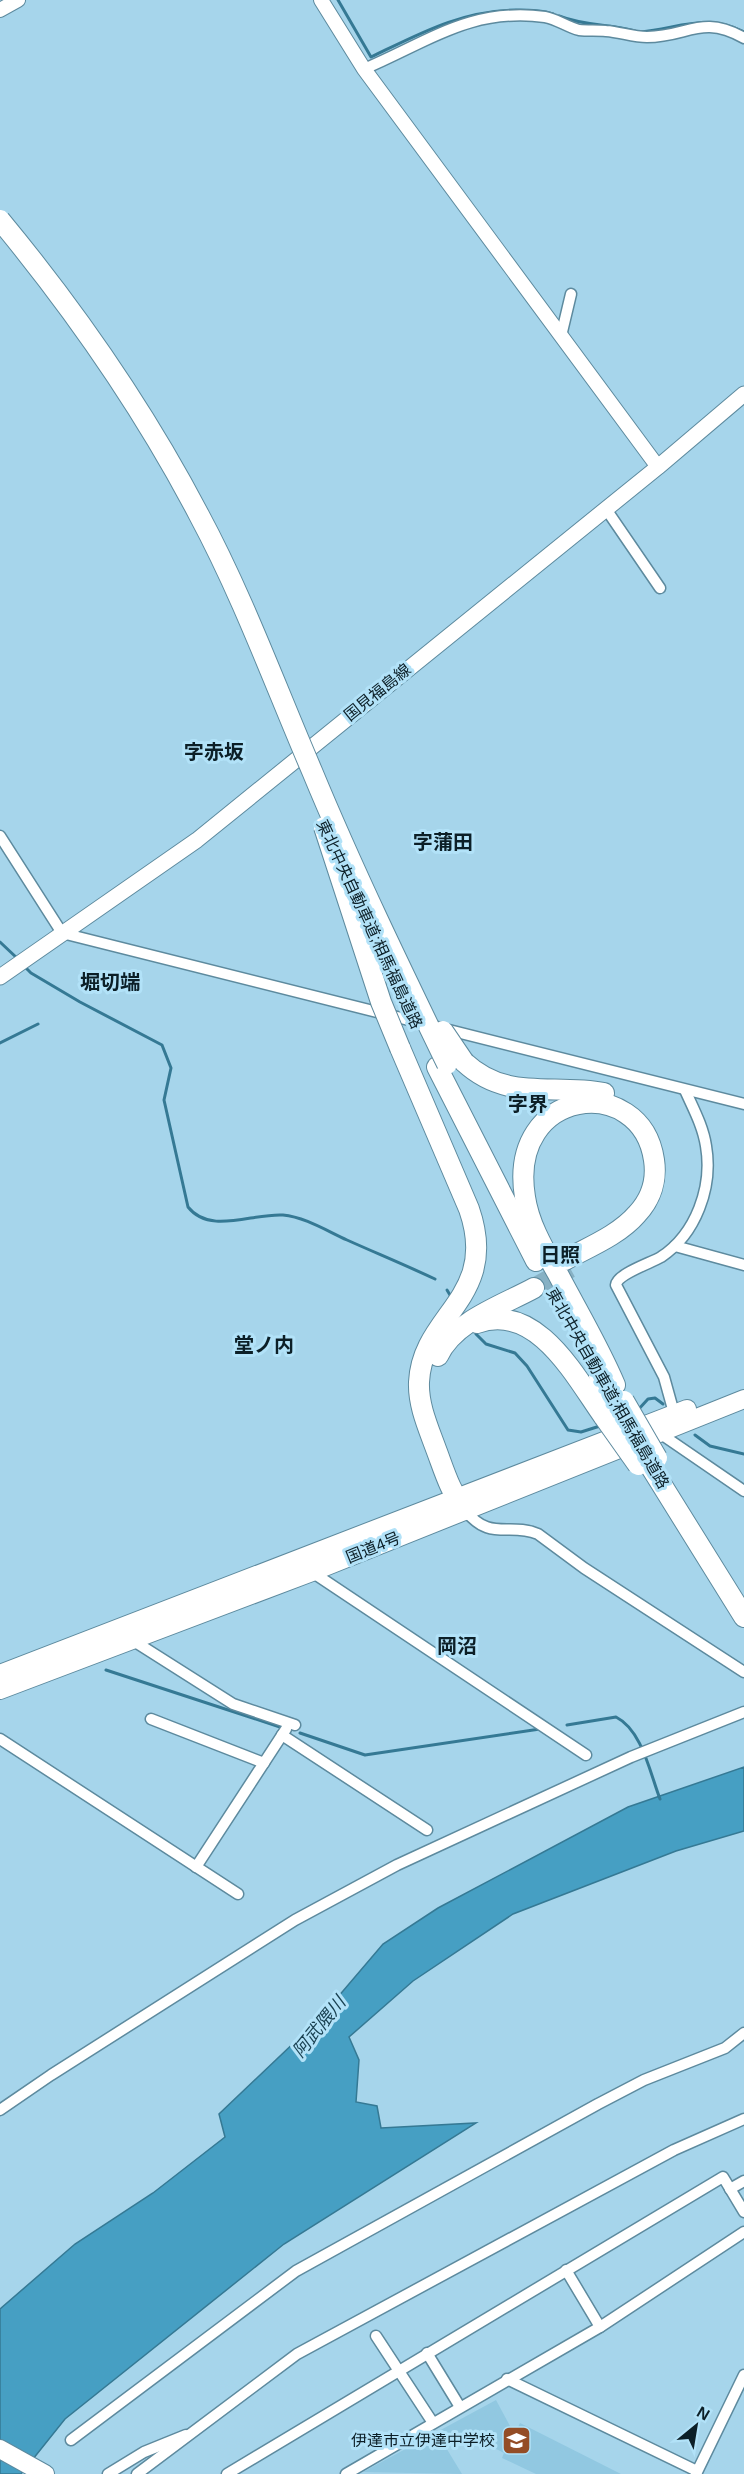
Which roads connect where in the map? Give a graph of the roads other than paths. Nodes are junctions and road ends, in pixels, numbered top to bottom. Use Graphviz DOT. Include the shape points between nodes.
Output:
graph roads {
  1 [pos="18,0"];
  2 [pos="321,0"];
  3 [pos="0,10"];
  4 [pos="744,38"];
  5 [pos="364,69"];
  6 [pos="0,220"];
  7 [pos="0,232"];
  8 [pos="571,294"];
  9 [pos="561,336"];
  10 [pos="744,394"];
  11 [pos="658,468"];
  12 [pos="606,509"];
  13 [pos="660,588"];
  14 [pos="331,830"];
  15 [pos="0,836"];
  16 [pos="62,933"];
  17 [pos="0,977"];
  18 [pos="449,1064"];
  19 [pos="685,1090"];
  20 [pos="744,1104"];
  21 [pos="675,1246"];
  22 [pos="744,1265"];
  23 [pos="462,1328"];
  24 [pos="438,1333"];
  25 [pos="744,1386"];
  26 [pos="744,1400"];
  27 [pos="614,1402"];
  28 [pos="675,1413"];
  29 [pos="655,1428"];
  30 [pos="647,1461"];
  31 [pos="744,1491"];
  32 [pos="462,1500"];
  33 [pos="312,1572"];
  34 [pos="742,1605"];
  35 [pos="114,1629"];
  36 [pos="130,1639"];
  37 [pos="744,1672"];
  38 [pos="0,1674"];
  39 [pos="0,1690"];
  40 [pos="744,1712"];
  41 [pos="152,1719"];
  42 [pos="282,1735"];
  43 [pos="0,1739"];
  44 [pos="586,1755"];
  45 [pos="264,1763"];
  46 [pos="427,1830"];
  47 [pos="196,1867"];
  48 [pos="238,1894"];
  49 [pos="744,2033"];
  50 [pos="0,2109"];
  51 [pos="744,2119"];
  52 [pos="744,2181"];
  53 [pos="730,2189"];
  54 [pos="744,2212"];
  55 [pos="744,2232"];
  56 [pos="566,2270"];
  57 [pos="600,2327"];
  58 [pos="376,2336"];
  59 [pos="427,2354"];
  60 [pos="399,2370"];
  61 [pos="744,2375"];
  62 [pos="507,2379"];
  63 [pos="460,2407"];
  64 [pos="433,2423"];
  65 [pos="197,2431"];
  66 [pos="71,2440"];
  67 [pos="0,2449"];
  68 [pos="697,2473"];
  69 [pos="45,2474"];
  70 [pos="108,2474"];
  71 [pos="137,2474"];
  72 [pos="227,2474"];
  73 [pos="346,2474"];
  1 -- 3 [label="street"];
  2 -- 5 [label="street"];
  4 -- 5 [label="street" via="710,25 639,37 578,30 557,19 505,15 462,23"];
  5 -- 9 [label="street"];
  6 -- 14 [label="highway, 東北中央自動車道;相馬福島道路, bridge" via="70,306 116,372 184,486 238,594"];
  7 -- 14 [label="highway, 東北中央自動車道;相馬福島道路" via="73,323 115,385 198,530"];
  8 -- 9 [label="street"];
  9 -- 11 [label="street"];
  10 -- 11 [label="main road, 国見福島線"];
  11 -- 12 [label="main road, 国見福島線"];
  12 -- 13 [label="street"];
  12 -- 16 [label="main road, 国見福島線" via="196,840"];
  14 -- 18 [label="highway, 東北中央自動車道;相馬福島道路, bridge"];
  14 -- 18 [label="highway, bridge" via="449,1042"];
  14 -- 24 [label="highway, bridge" via="377,991 476,1234 474,1268"];
  15 -- 16 [label="street"];
  16 -- 17 [label="main road, 国見福島線"];
  16 -- 19 [label="street"];
  18 -- 27 [label="highway, 東北中央自動車道;相馬福島道路" via="537,1264"];
  18 -- 27 [label="highway" via="505,1086 613,1095 636,1108 658,1135 666,1171 654,1209 625,1238 568,1264 630,1222 645,1204 655,1168 646,1135 631,1117 601,1104 567,1107 550,1115 537,1128 528,1144 522,1178 530,1219 604,1358"];
  19 -- 20 [label="street"];
  19 -- 21 [label="street" via="701,1125 707,1171 698,1213"];
  21 -- 22 [label="street"];
  21 -- 28 [label="street" via="620,1277 616,1285 664,1377"];
  23 -- 24 [label="highway" via="531,1283 464,1314"];
  23 -- 27 [label="highway" via="487,1319 527,1326"];
  23 -- 32 [label="highway" via="446,1342 436,1361 432,1393"];
  24 -- 32 [label="highway" via="423,1361 420,1394 425,1419"];
  25 -- 28 [label="highway, 国道4号"];
  26 -- 29 [label="highway, 国道4号"];
  27 -- 30 [label="highway, bridge"];
  28 -- 29 [label="highway, 国道4号"];
  29 -- 31 [label="street"];
  29 -- 32 [label="highway, 国道4号"];
  30 -- 34 [label="highway, 東北中央自動車道;相馬福島道路"];
  30 -- 34 [label="highway, 東北中央自動車道;相馬福島道路" via="723,1584"];
  32 -- 33 [label="highway, 国道4号"];
  32 -- 35 [label="highway, 国道4号"];
  32 -- 37 [label="street" via="479,1525 491,1530 538,1534"];
  33 -- 36 [label="highway, 国道4号"];
  33 -- 44 [label="street"];
  35 -- 36 [label="street"];
  35 -- 38 [label="highway, 国道4号"];
  36 -- 39 [label="highway, 国道4号"];
  36 -- 42 [label="street" via="232,1704 292,1725"];
  40 -- 50 [label="street" via="631,1757 397,1865 295,1920"];
  41 -- 45 [label="street"];
  42 -- 45 [label="street"];
  42 -- 46 [label="street"];
  43 -- 47 [label="street"];
  45 -- 47 [label="street"];
  47 -- 48 [label="street"];
  49 -- 66 [label="street" via="725,2048 644,2080 598,2104 296,2271"];
  51 -- 65 [label="street" via="674,2150 297,2354"];
  52 -- 53 [label="street"];
  53 -- 54 [label="street"];
  53 -- 56 [label="street" via="723,2177"];
  55 -- 57 [label="street"];
  56 -- 57 [label="street"];
  56 -- 59 [label="street"];
  57 -- 62 [label="street"];
  58 -- 60 [label="street"];
  59 -- 60 [label="street"];
  59 -- 63 [label="street"];
  60 -- 64 [label="street"];
  60 -- 72 [label="street"];
  61 -- 68 [label="street"];
  62 -- 63 [label="street"];
  62 -- 68 [label="street"];
  63 -- 64 [label="street"];
  64 -- 73 [label="street"];
  65 -- 70 [label="street" via="144,2452"];
  65 -- 71 [label="street"];
  67 -- 69 [label="highway"];
}
